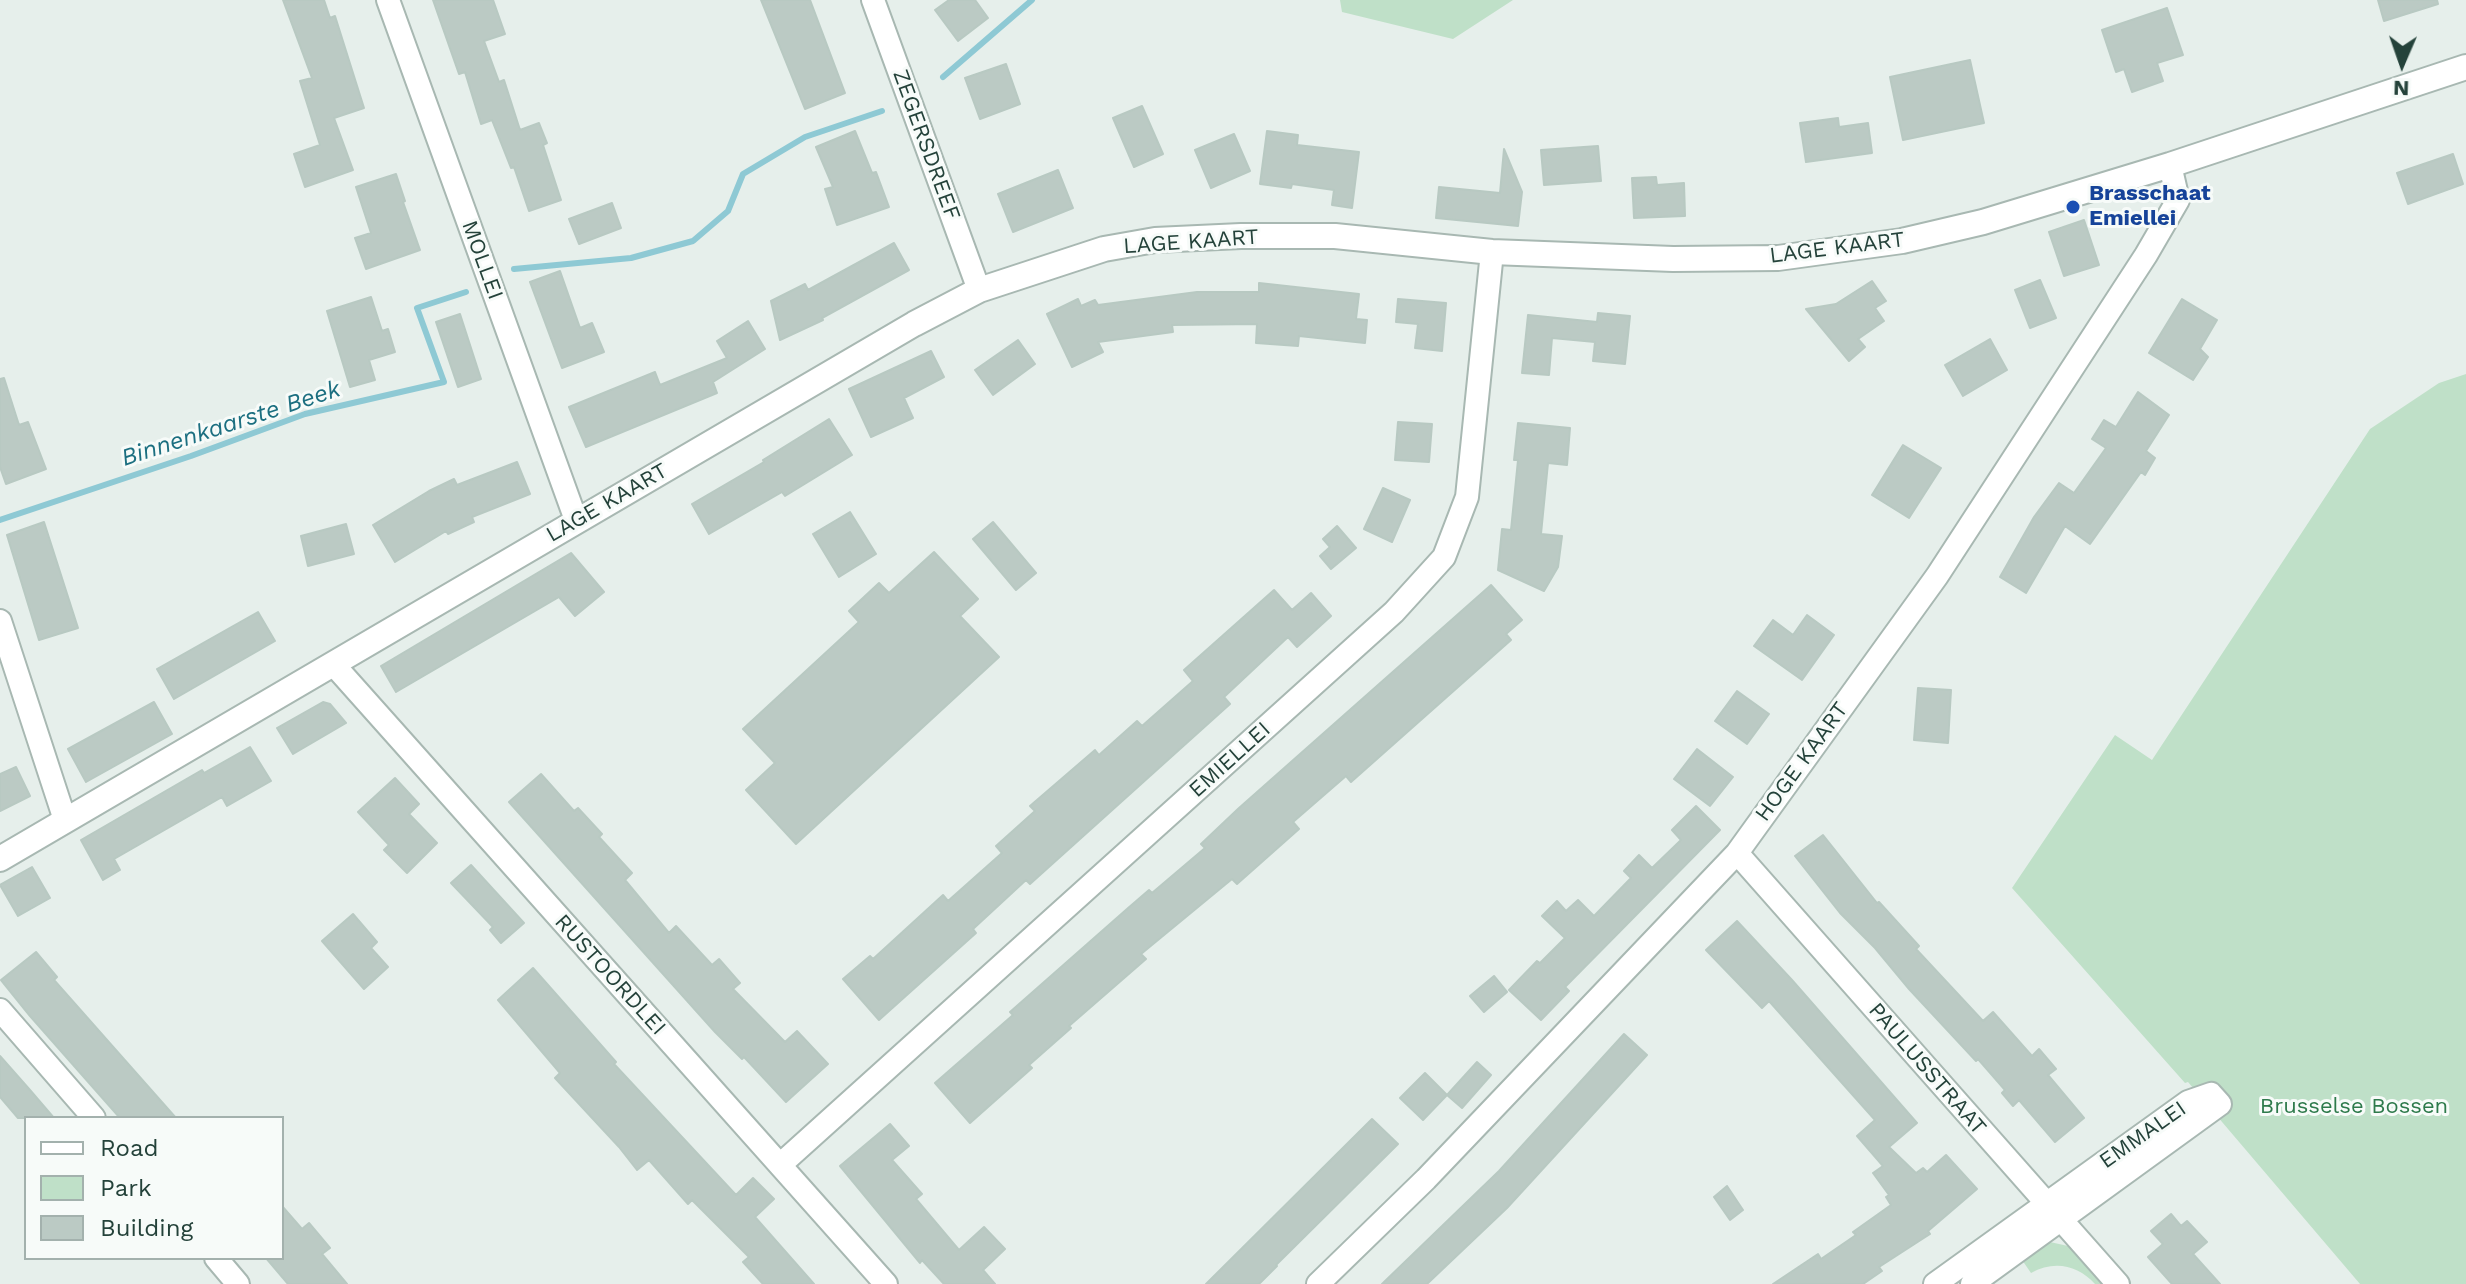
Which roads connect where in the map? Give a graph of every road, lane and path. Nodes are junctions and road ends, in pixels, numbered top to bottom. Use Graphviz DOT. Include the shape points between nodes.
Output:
graph roads {
  1 [pos="388,0"];
  2 [pos="873,0"];
  3 [pos="2466,67"];
  4 [pos="2170,165"];
  5 [pos="1492,252"];
  6 [pos="979,290"];
  7 [pos="576,520"];
  8 [pos="0,621"];
  9 [pos="334,665"];
  10 [pos="65,820"];
  11 [pos="1737,853"];
  12 [pos="0,859"];
  13 [pos="0,1010"];
  14 [pos="92,1116"];
  15 [pos="780,1165"];
  16 [pos="2054,1212"];
  17 [pos="218,1260"];
  18 [pos="238,1284"];
  19 [pos="886,1284"];
  20 [pos="1318,1284"];
  21 [pos="1935,1284"];
  22 [pos="1972,1284"];
  23 [pos="2118,1284"];
  1 -- 7 [label="street, MOLLEI"];
  2 -- 6 [label="street, ZEGERSDREEF"];
  3 -- 4 [label="street, LAGE KAART"];
  4 -- 5 [label="street, LAGE KAART" via="1983,222 1902,241 1794,256 1673,259"];
  4 -- 11 [label="street, HOGE KAART" via="2178,200 2146,255 1937,576"];
  5 -- 6 [label="street, LAGE KAART" via="1335,236 1155,240 1104,249"];
  5 -- 15 [label="street, EMIELLEI" via="1467,497 1444,557 1394,612"];
  6 -- 7 [label="street, LAGE KAART"];
  7 -- 9 [label="street, LAGE KAART"];
  8 -- 10 [label="street"];
  9 -- 10 [label="street, LAGE KAART"];
  9 -- 15 [label="street, RUSTOORDLEI"];
  10 -- 12 [label="street, LAGE KAART"];
  11 -- 16 [label="street, PAULUSSTRAAT"];
  11 -- 20 [label="street, HOGE KAART" via="1426,1179"];
  13 -- 14 [label="street"];
  15 -- 19 [label="street, RUSTOORDLEI"];
  16 -- 16 [label="street, EMMALEI" via="2220,1104 2211,1094 2188,1102"];
  16 -- 21 [label="street, EMMALEI"];
  16 -- 22 [label="street, EMMALEI"];
  16 -- 23 [label="street, PAULUSSTRAAT"];
  17 -- 18 [label="street"];
}
